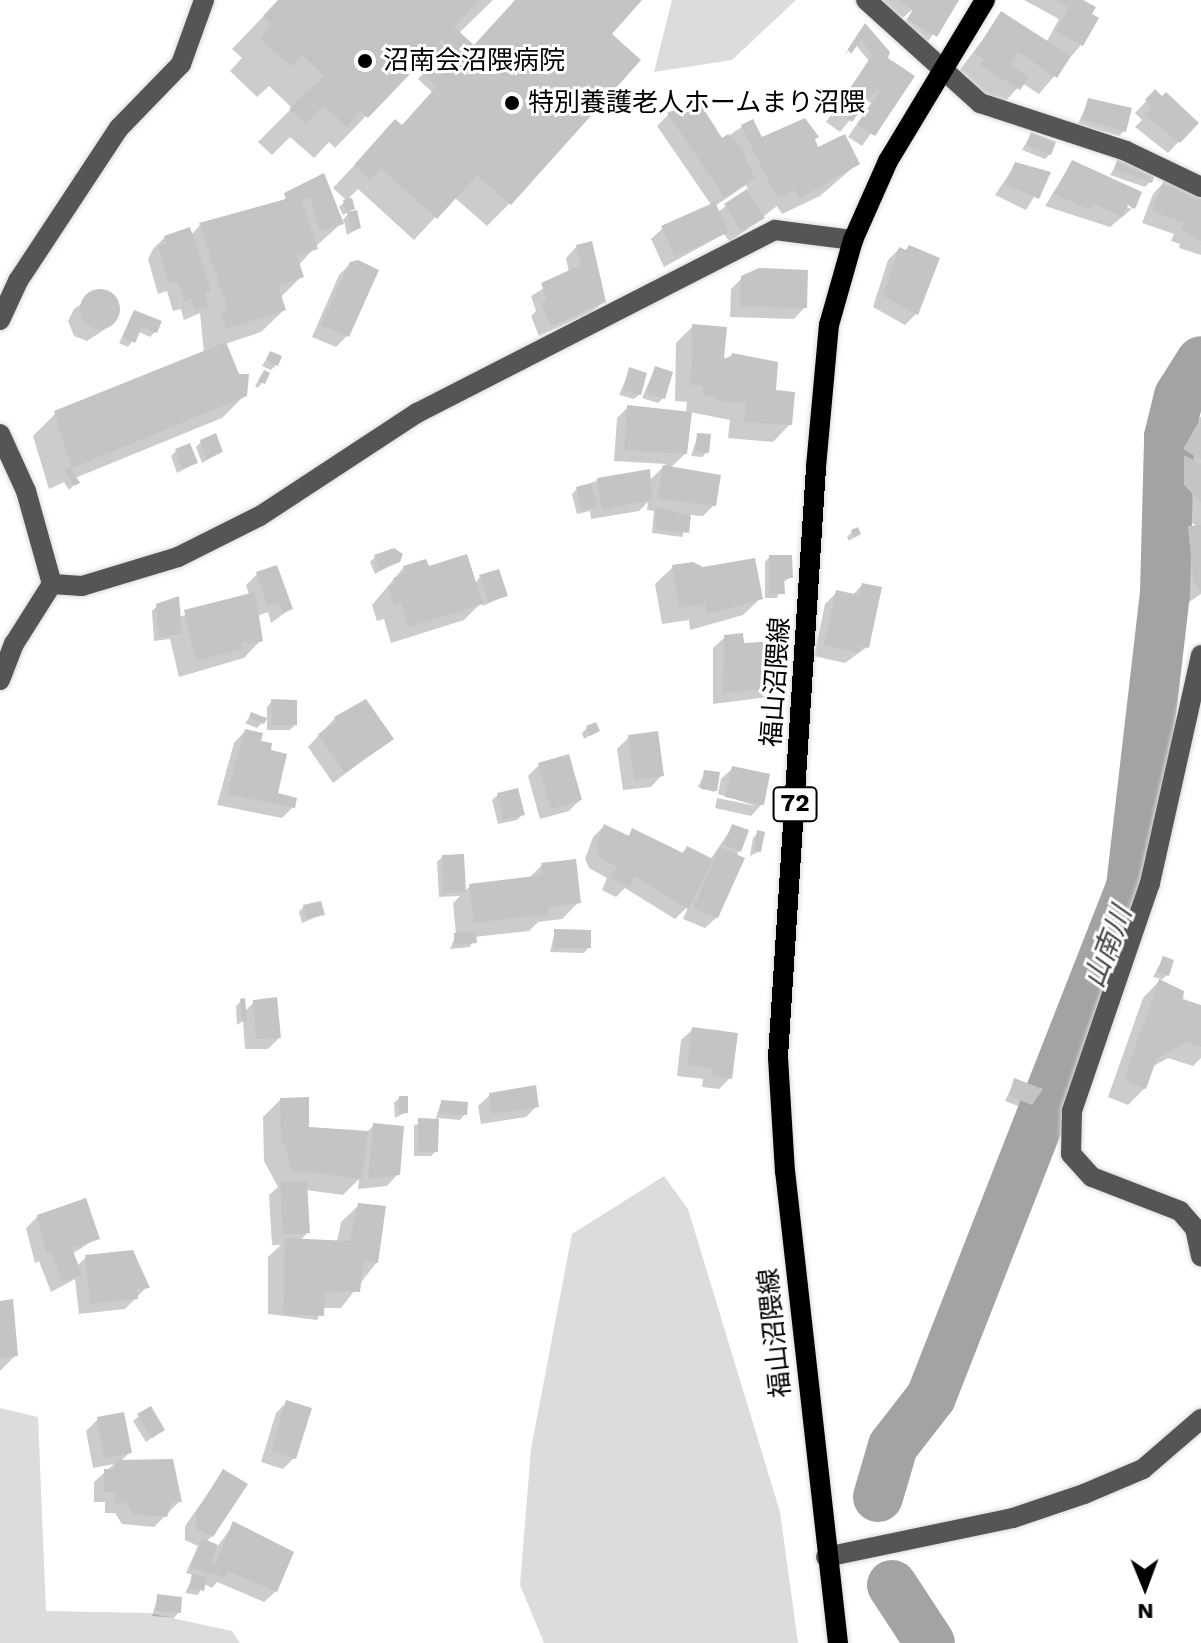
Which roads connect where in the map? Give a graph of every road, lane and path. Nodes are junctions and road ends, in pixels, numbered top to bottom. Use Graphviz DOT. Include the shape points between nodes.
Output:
graph roads {
  1 [pos="204,0"];
  2 [pos="866,0"];
  3 [pos="985,0"];
  4 [pos="940,69"];
  5 [pos="1201,187"];
  6 [pos="853,240"];
  7 [pos="0,320"];
  8 [pos="0,434"];
  9 [pos="52,584"];
  10 [pos="1201,655"];
  11 [pos="0,680"];
  12 [pos="1201,1256"];
  13 [pos="1201,1419"];
  14 [pos="826,1557"];
  15 [pos="838,1643"];
  1 -- 7 [label="street" via="181,64 119,128 18,281"];
  2 -- 4 [label="street"];
  3 -- 4 [label="main road, 福山沼隈線 / 72"];
  4 -- 5 [label="street" via="980,103 1126,151"];
  4 -- 6 [label="main road, 福山沼隈線 / 72" via="888,161"];
  6 -- 9 [label="street" via="775,230 417,413 260,516 178,557 82,586"];
  6 -- 14 [label="main road, 福山沼隈線 / 72" via="829,325 823,388 778,1057 785,1172"];
  8 -- 9 [label="street" via="26,491"];
  9 -- 11 [label="street" via="14,644"];
  10 -- 12 [label="street" via="1150,883 1072,1111 1071,1154 1092,1177 1180,1211 1195,1228"];
  13 -- 14 [label="street" via="1143,1469 1084,1494 1013,1518"];
  14 -- 15 [label="main road, 福山沼隈線 / 72"];
}
